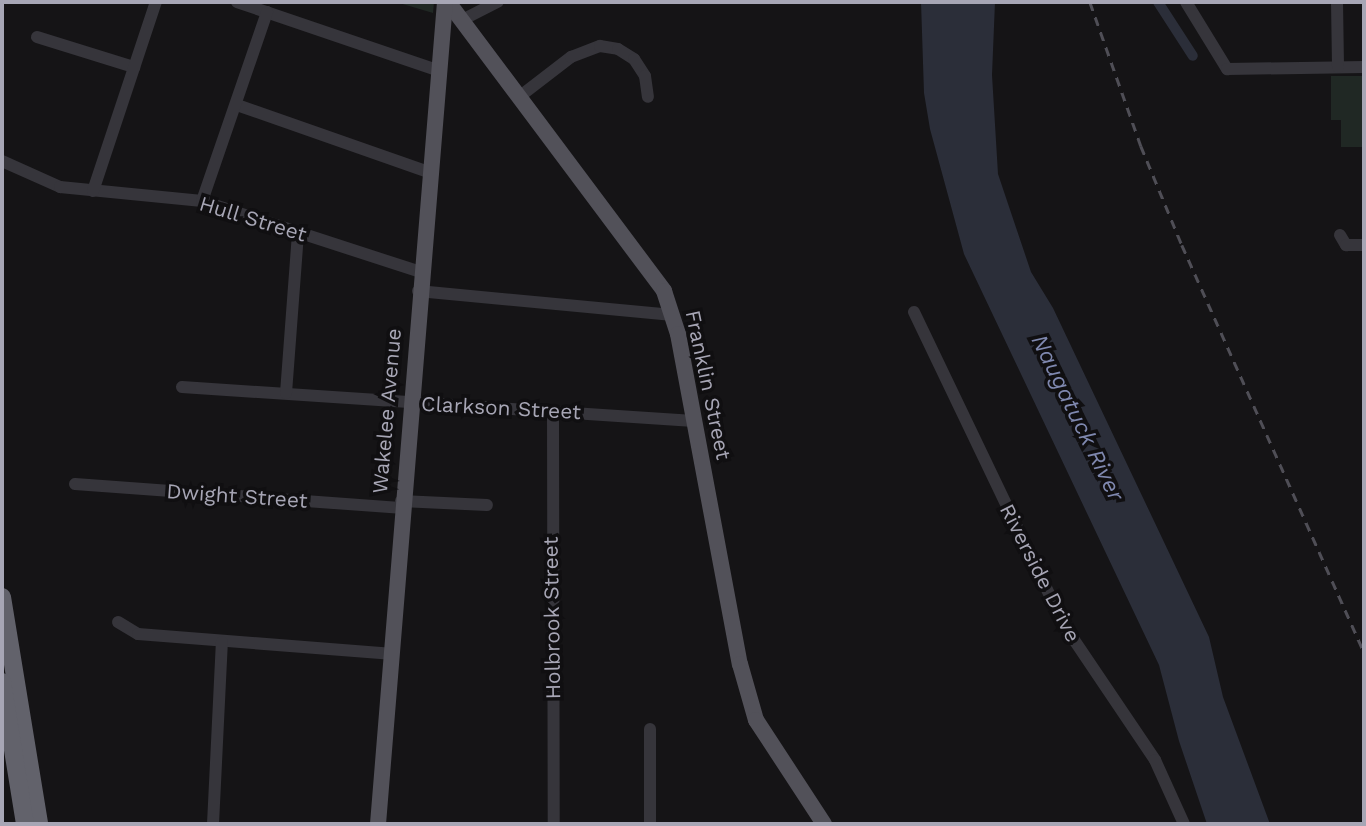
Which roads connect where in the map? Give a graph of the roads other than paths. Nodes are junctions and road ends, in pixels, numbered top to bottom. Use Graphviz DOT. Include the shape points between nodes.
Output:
graph roads {
  1 [pos="156,2"];
  2 [pos="237,2"];
  3 [pos="446,2"];
  4 [pos="498,2"];
  5 [pos="1186,2"];
  6 [pos="1338,2"];
  7 [pos="267,12"];
  8 [pos="464,19"];
  9 [pos="37,37"];
  10 [pos="134,67"];
  11 [pos="1338,67"];
  12 [pos="1364,67"];
  13 [pos="438,70"];
  14 [pos="519,97"];
  15 [pos="648,97"];
  16 [pos="237,105"];
  17 [pos="2,161"];
  18 [pos="428,172"];
  19 [pos="93,191"];
  20 [pos="202,201"];
  21 [pos="298,232"];
  22 [pos="1340,235"];
  23 [pos="1364,245"];
  24 [pos="421,272"];
  25 [pos="418,291"];
  26 [pos="914,312"];
  27 [pos="673,315"];
  28 [pos="182,387"];
  29 [pos="286,393"];
  30 [pos="409,403"];
  31 [pos="553,411"];
  32 [pos="695,421"];
  33 [pos="75,484"];
  34 [pos="400,505"];
  35 [pos="487,505"];
  36 [pos="2,597"];
  37 [pos="118,622"];
  38 [pos="222,642"];
  39 [pos="390,654"];
  40 [pos="2,682"];
  41 [pos="650,729"];
  42 [pos="25,824"];
  43 [pos="39,824"];
  44 [pos="213,824"];
  45 [pos="378,824"];
  46 [pos="554,824"];
  47 [pos="650,824"];
  48 [pos="824,824"];
  49 [pos="1184,824"];
  1 -- 10 [label="street"];
  2 -- 7 [label="street"];
  3 -- 8 [label="main road, Franklin Street"];
  3 -- 13 [label="main road, Wakelee Avenue"];
  4 -- 8 [label="street"];
  5 -- 11 [label="street" via="1227,69"];
  6 -- 11 [label="street"];
  7 -- 13 [label="street"];
  7 -- 16 [label="street"];
  8 -- 14 [label="main road, Franklin Street"];
  9 -- 10 [label="street"];
  10 -- 19 [label="street"];
  11 -- 12 [label="street"];
  13 -- 18 [label="main road, Wakelee Avenue"];
  14 -- 15 [label="street" via="570,57 600,46 634,60 645,76"];
  14 -- 27 [label="main road, Franklin Street" via="652,271"];
  16 -- 18 [label="street"];
  16 -- 20 [label="street"];
  17 -- 19 [label="street, Hull Street" via="47,183"];
  18 -- 24 [label="main road, Wakelee Avenue"];
  19 -- 20 [label="street, Hull Street"];
  20 -- 21 [label="street, Hull Street"];
  21 -- 24 [label="street, Hull Street"];
  21 -- 29 [label="street"];
  22 -- 23 [label="street" via="1346,245"];
  24 -- 25 [label="main road, Wakelee Avenue"];
  25 -- 27 [label="street"];
  25 -- 30 [label="main road, Wakelee Avenue"];
  26 -- 49 [label="street, Riverside Drive" via="1064,625 1155,760"];
  27 -- 32 [label="main road, Franklin Street"];
  28 -- 29 [label="street, Clarkson Street"];
  29 -- 30 [label="street, Clarkson Street"];
  30 -- 31 [label="street, Clarkson Street"];
  30 -- 34 [label="main road, Wakelee Avenue"];
  31 -- 32 [label="street, Clarkson Street"];
  31 -- 46 [label="street, Holbrook Street"];
  32 -- 48 [label="main road, Franklin Street" via="740,664 756,720"];
  33 -- 34 [label="street, Dwight Street"];
  34 -- 35 [label="street, Dwight Street"];
  34 -- 39 [label="main road, Wakelee Avenue"];
  36 -- 43 [label="highway"];
  37 -- 38 [label="street" via="138,634"];
  38 -- 39 [label="street"];
  38 -- 44 [label="street"];
  39 -- 45 [label="main road, Wakelee Avenue"];
  40 -- 42 [label="highway"];
  41 -- 47 [label="street"];
}
